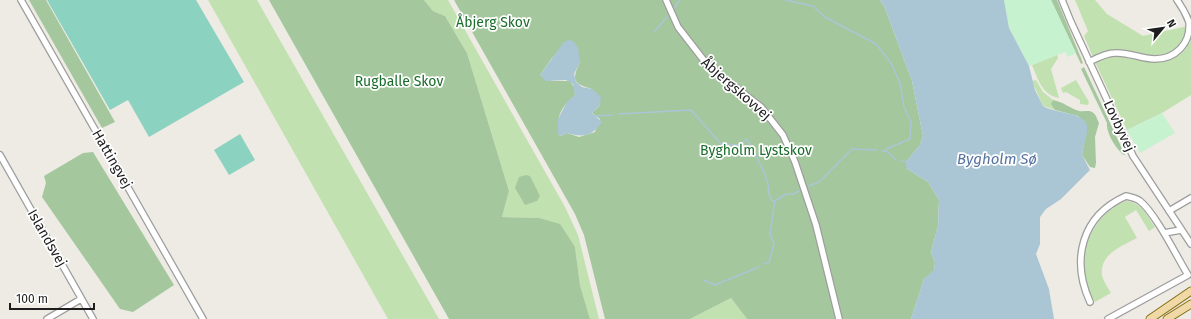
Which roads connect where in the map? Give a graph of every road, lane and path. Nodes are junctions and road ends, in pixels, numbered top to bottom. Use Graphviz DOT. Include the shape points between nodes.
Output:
graph roads {
  1 [pos="21,0"];
  2 [pos="666,0"];
  3 [pos="1062,0"];
  4 [pos="1177,0"];
  5 [pos="1089,62"];
  6 [pos="1,157"];
  7 [pos="1191,198"];
  8 [pos="1169,211"];
  9 [pos="1181,230"];
  10 [pos="1164,233"];
  11 [pos="1191,244"];
  12 [pos="1191,291"];
  13 [pos="82,299"];
  14 [pos="1090,302"];
  15 [pos="1191,304"];
  16 [pos="47,319"];
  17 [pos="93,319"];
  18 [pos="203,319"];
  19 [pos="839,319"];
  20 [pos="1108,319"];
  21 [pos="1150,319"];
  22 [pos="1167,319"];
  1 -- 18 [label="street, Hattingvej"];
  2 -- 19 [label="street, Åbjergskovvej" via="678,27 691,47 721,78 768,114 783,135 816,225"];
  3 -- 5 [label="street, Lovbyvej"];
  4 -- 5 [label="street" via="1186,14 1190,31 1186,44 1177,53 1162,59 1154,59 1114,53"];
  5 -- 8 [label="street, Lovbyvej" via="1133,156"];
  6 -- 13 [label="street, Islandsvej"];
  7 -- 8 [label="street"];
  8 -- 9 [label="street, Lovbyvej"];
  9 -- 10 [label="street"];
  9 -- 11 [label="street, Lovbyvej"];
  10 -- 14 [label="street" via="1143,204 1132,197 1121,198 1101,213 1090,227 1081,248 1081,274"];
  10 -- 20 [label="street" via="1188,275"];
  12 -- 21 [label="main road"];
  13 -- 16 [label="street"];
  13 -- 17 [label="street, Islandsvej"];
  15 -- 22 [label="main road"];
}
